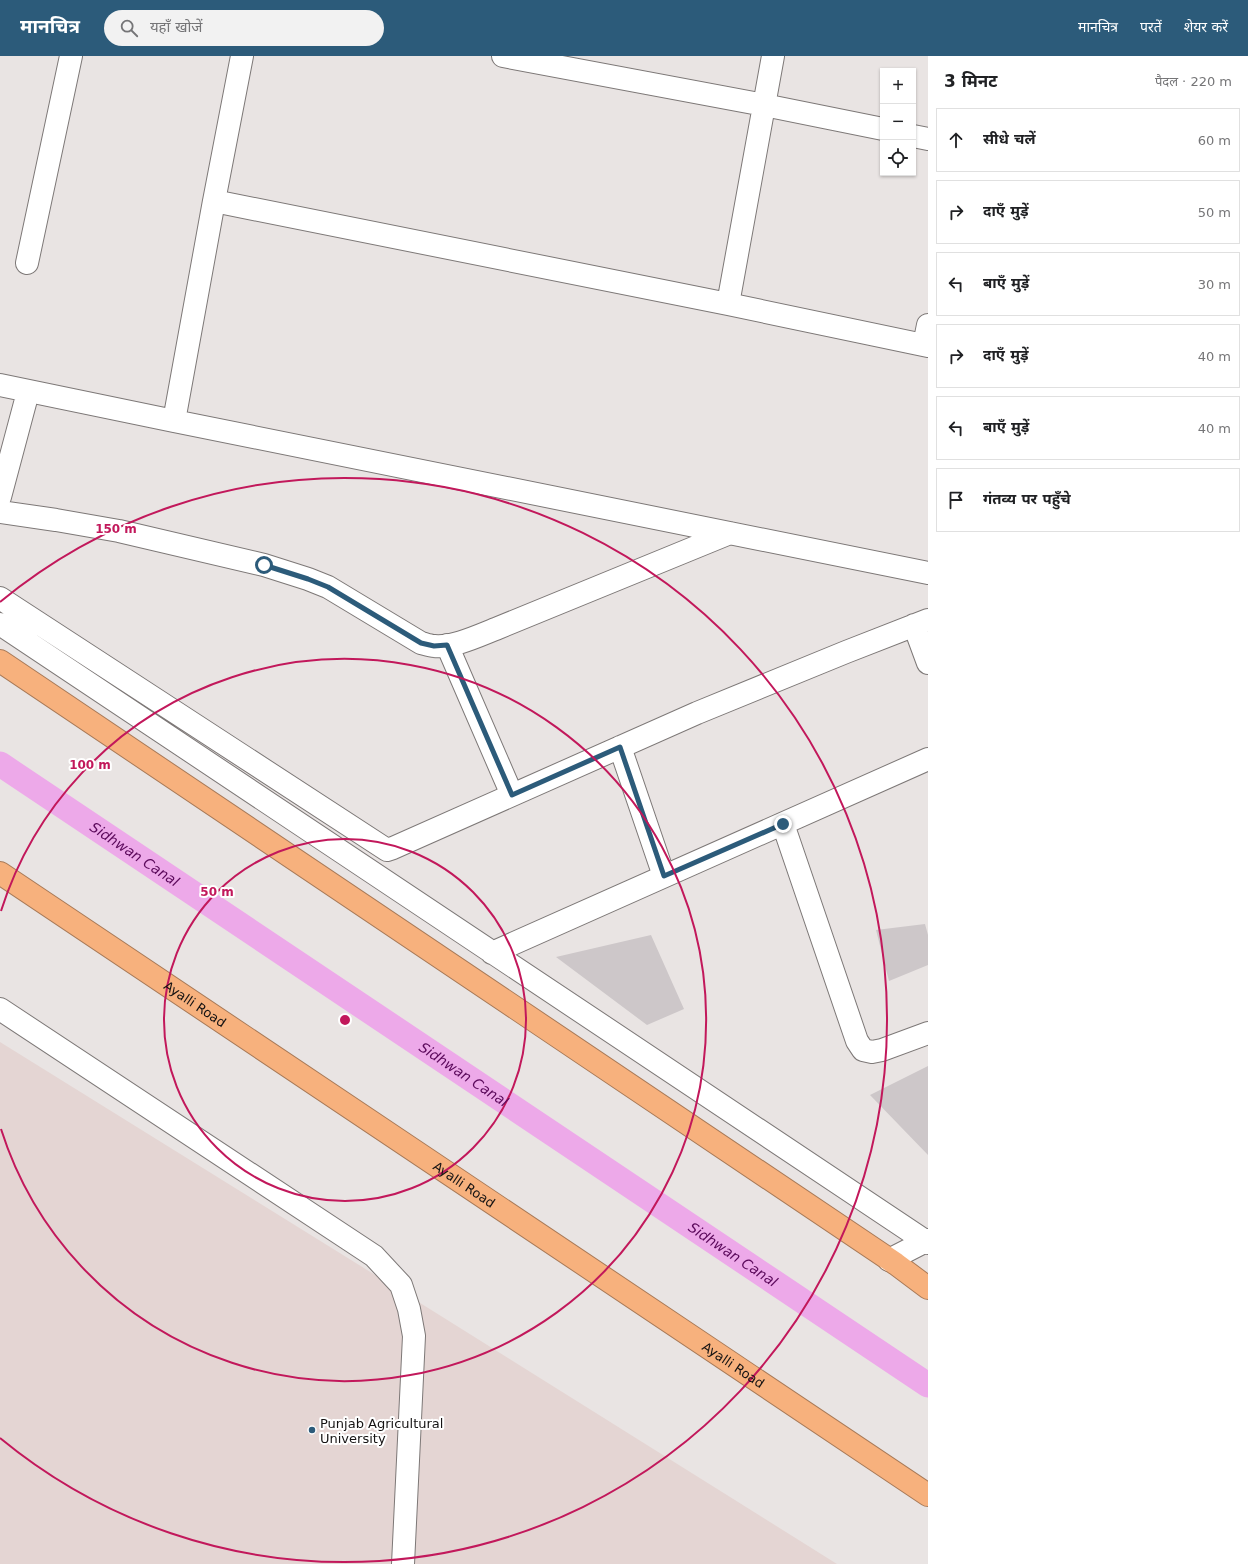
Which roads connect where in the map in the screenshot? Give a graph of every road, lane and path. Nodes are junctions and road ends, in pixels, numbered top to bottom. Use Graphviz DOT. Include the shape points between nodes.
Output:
graph roads {
  1 [pos="71,56"];
  2 [pos="242,56"];
  3 [pos="503,56"];
  4 [pos="773,56"];
  5 [pos="764,105"];
  6 [pos="880,128"];
  7 [pos="916,137"];
  8 [pos="928,139"];
  9 [pos="214,201"];
  10 [pos="27,263"];
  11 [pos="728,304"];
  12 [pos="927,339"];
  13 [pos="0,385"];
  14 [pos="28,392"];
  15 [pos="174,421"];
  16 [pos="0,497"];
  17 [pos="0,512"];
  18 [pos="730,533"];
  19 [pos="928,573"];
  20 [pos="0,598"];
  21 [pos="921,623"];
  22 [pos="0,624"];
  23 [pos="447,645"];
  24 [pos="0,661"];
  25 [pos="928,663"];
  26 [pos="620,747"];
  27 [pos="928,759"];
  28 [pos="512,795"];
  29 [pos="783,824"];
  30 [pos="0,873"];
  31 [pos="664,876"];
  32 [pos="492,953"];
  33 [pos="0,1009"];
  34 [pos="928,1033"];
  35 [pos="927,1242"];
  36 [pos="892,1262"];
  37 [pos="928,1288"];
  38 [pos="928,1495"];
  39 [pos="404,1564"];
  1 -- 10 [label="street"];
  2 -- 9 [label="street"];
  3 -- 5 [label="street"];
  4 -- 5 [label="street"];
  5 -- 6 [label="street"];
  5 -- 11 [label="street"];
  7 -- 8 [label="street"];
  9 -- 11 [label="street"];
  9 -- 15 [label="street"];
  11 -- 12 [label="street"];
  13 -- 14 [label="street"];
  14 -- 15 [label="street"];
  14 -- 16 [label="street"];
  15 -- 18 [label="street"];
  17 -- 23 [label="street" via="119,531 264,565 328,587 421,643"];
  18 -- 19 [label="street"];
  18 -- 23 [label="street" via="498,628"];
  20 -- 28 [label="street" via="387,850"];
  21 -- 25 [label="street"];
  21 -- 26 [label="street" via="704,710"];
  22 -- 32 [label="street"];
  23 -- 28 [label="street"];
  24 -- 36 [label="highway"];
  26 -- 28 [label="street"];
  26 -- 31 [label="street"];
  27 -- 29 [label="street"];
  29 -- 31 [label="street"];
  29 -- 34 [label="street" via="862,1050 882,1050"];
  30 -- 38 [label="highway, Ayalli Road"];
  31 -- 32 [label="street"];
  32 -- 35 [label="street"];
  33 -- 39 [label="street" via="374,1256 402,1285 414,1336"];
  35 -- 36 [label="street"];
  36 -- 37 [label="highway"];
}
